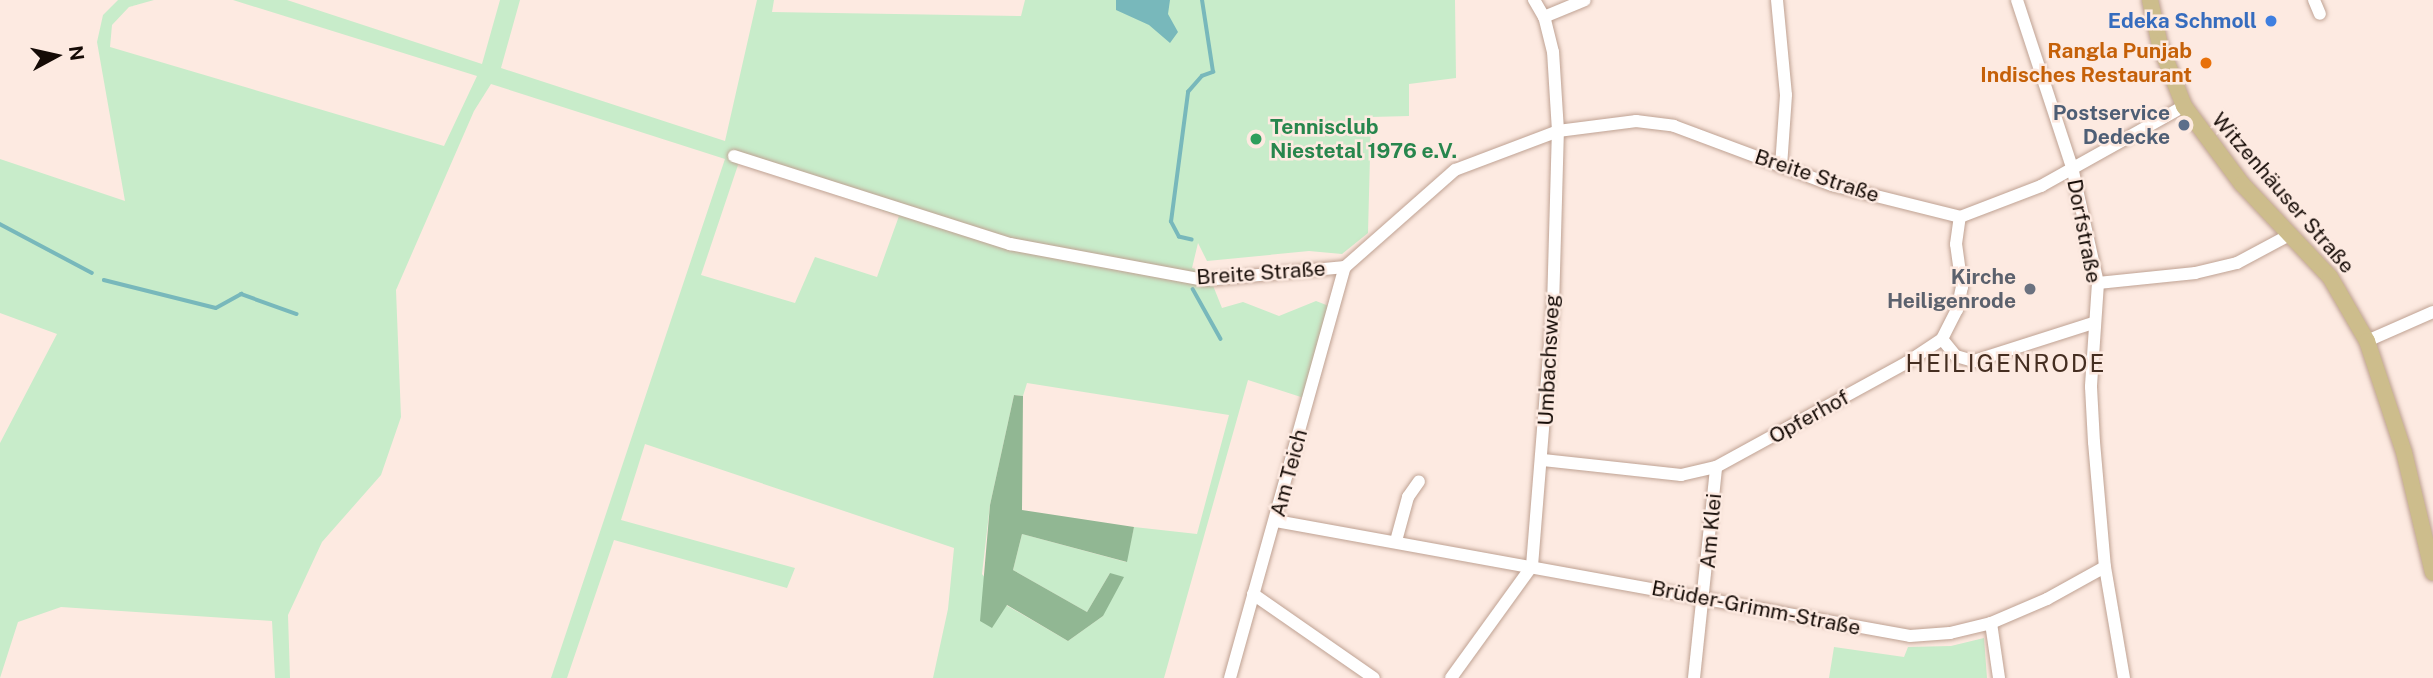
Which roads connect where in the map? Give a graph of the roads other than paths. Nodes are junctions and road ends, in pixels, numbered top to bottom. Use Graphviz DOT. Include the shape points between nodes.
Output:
graph roads {
  1 [pos="1534,0"];
  2 [pos="1585,0"];
  3 [pos="1777,0"];
  4 [pos="2017,0"];
  5 [pos="2150,0"];
  6 [pos="2314,0"];
  7 [pos="2320,14"];
  8 [pos="1544,17"];
  9 [pos="2183,106"];
  10 [pos="1558,131"];
  11 [pos="734,156"];
  12 [pos="1782,167"];
  13 [pos="2072,167"];
  14 [pos="1960,217"];
  15 [pos="2291,234"];
  16 [pos="1345,267"];
  17 [pos="2098,284"];
  18 [pos="2433,312"];
  19 [pos="2093,323"];
  20 [pos="1942,339"];
  21 [pos="2367,341"];
  22 [pos="1543,460"];
  23 [pos="1716,467"];
  24 [pos="1419,481"];
  25 [pos="1276,521"];
  26 [pos="1396,541"];
  27 [pos="1532,566"];
  28 [pos="2105,566"];
  29 [pos="2433,573"];
  30 [pos="1253,594"];
  31 [pos="1705,598"];
  32 [pos="1991,623"];
  33 [pos="1230,678"];
  34 [pos="1374,678"];
  35 [pos="1451,678"];
  36 [pos="1694,678"];
  37 [pos="1999,678"];
  38 [pos="2124,678"];
  1 -- 8 [label="street, Umbachsweg"];
  2 -- 8 [label="street"];
  3 -- 12 [label="street" via="1786,95"];
  4 -- 13 [label="street, Dorfstraße"];
  5 -- 9 [label="main road, Witzenhäuser Straße" via="2160,45"];
  6 -- 7 [label="street"];
  8 -- 10 [label="street, Umbachsweg" via="1557,79"];
  9 -- 13 [label="street"];
  9 -- 15 [label="main road, Witzenhäuser Straße" via="2213,149"];
  10 -- 12 [label="street, Breite Straße" via="1636,121 1674,126"];
  10 -- 16 [label="street, Breite Straße" via="1455,170"];
  10 -- 22 [label="street, Umbachsweg"];
  11 -- 16 [label="street, Breite Straße" via="1010,244 1076,258 1205,280"];
  12 -- 14 [label="street, Breite Straße" via="1832,185"];
  13 -- 14 [label="street" via="2012,199"];
  13 -- 17 [label="street, Dorfstraße"];
  14 -- 20 [label="street" via="1956,244 1961,299"];
  15 -- 17 [label="street" via="2237,263 2195,273"];
  15 -- 21 [label="main road, Witzenhäuser Straße" via="2330,277"];
  16 -- 25 [label="street, Am Teich"];
  17 -- 19 [label="street, Dorfstraße"];
  18 -- 21 [label="street"];
  19 -- 20 [label="street" via="1973,361 1956,356"];
  19 -- 28 [label="street, Dorfstraße" via="2091,387"];
  20 -- 23 [label="street, Opferhof"];
  21 -- 29 [label="main road, Witzenhäuser Straße" via="2404,452"];
  22 -- 23 [label="street, Opferhof" via="1681,475"];
  22 -- 27 [label="street, Umbachsweg"];
  23 -- 31 [label="street, Am Klei"];
  24 -- 26 [label="street" via="1408,496"];
  25 -- 26 [label="street, Brüder-Grimm-Straße"];
  25 -- 30 [label="street, Am Teich"];
  26 -- 27 [label="street, Brüder-Grimm-Straße"];
  27 -- 31 [label="street, Brüder-Grimm-Straße"];
  27 -- 35 [label="street, Umbachsweg"];
  28 -- 32 [label="street, Brüder-Grimm-Straße" via="2047,599"];
  28 -- 38 [label="street, Dorfstraße"];
  30 -- 33 [label="street, Am Teich"];
  30 -- 34 [label="street"];
  31 -- 32 [label="street, Brüder-Grimm-Straße" via="1910,636 1951,633"];
  31 -- 36 [label="street, Am Klei"];
  32 -- 37 [label="street"];
}
